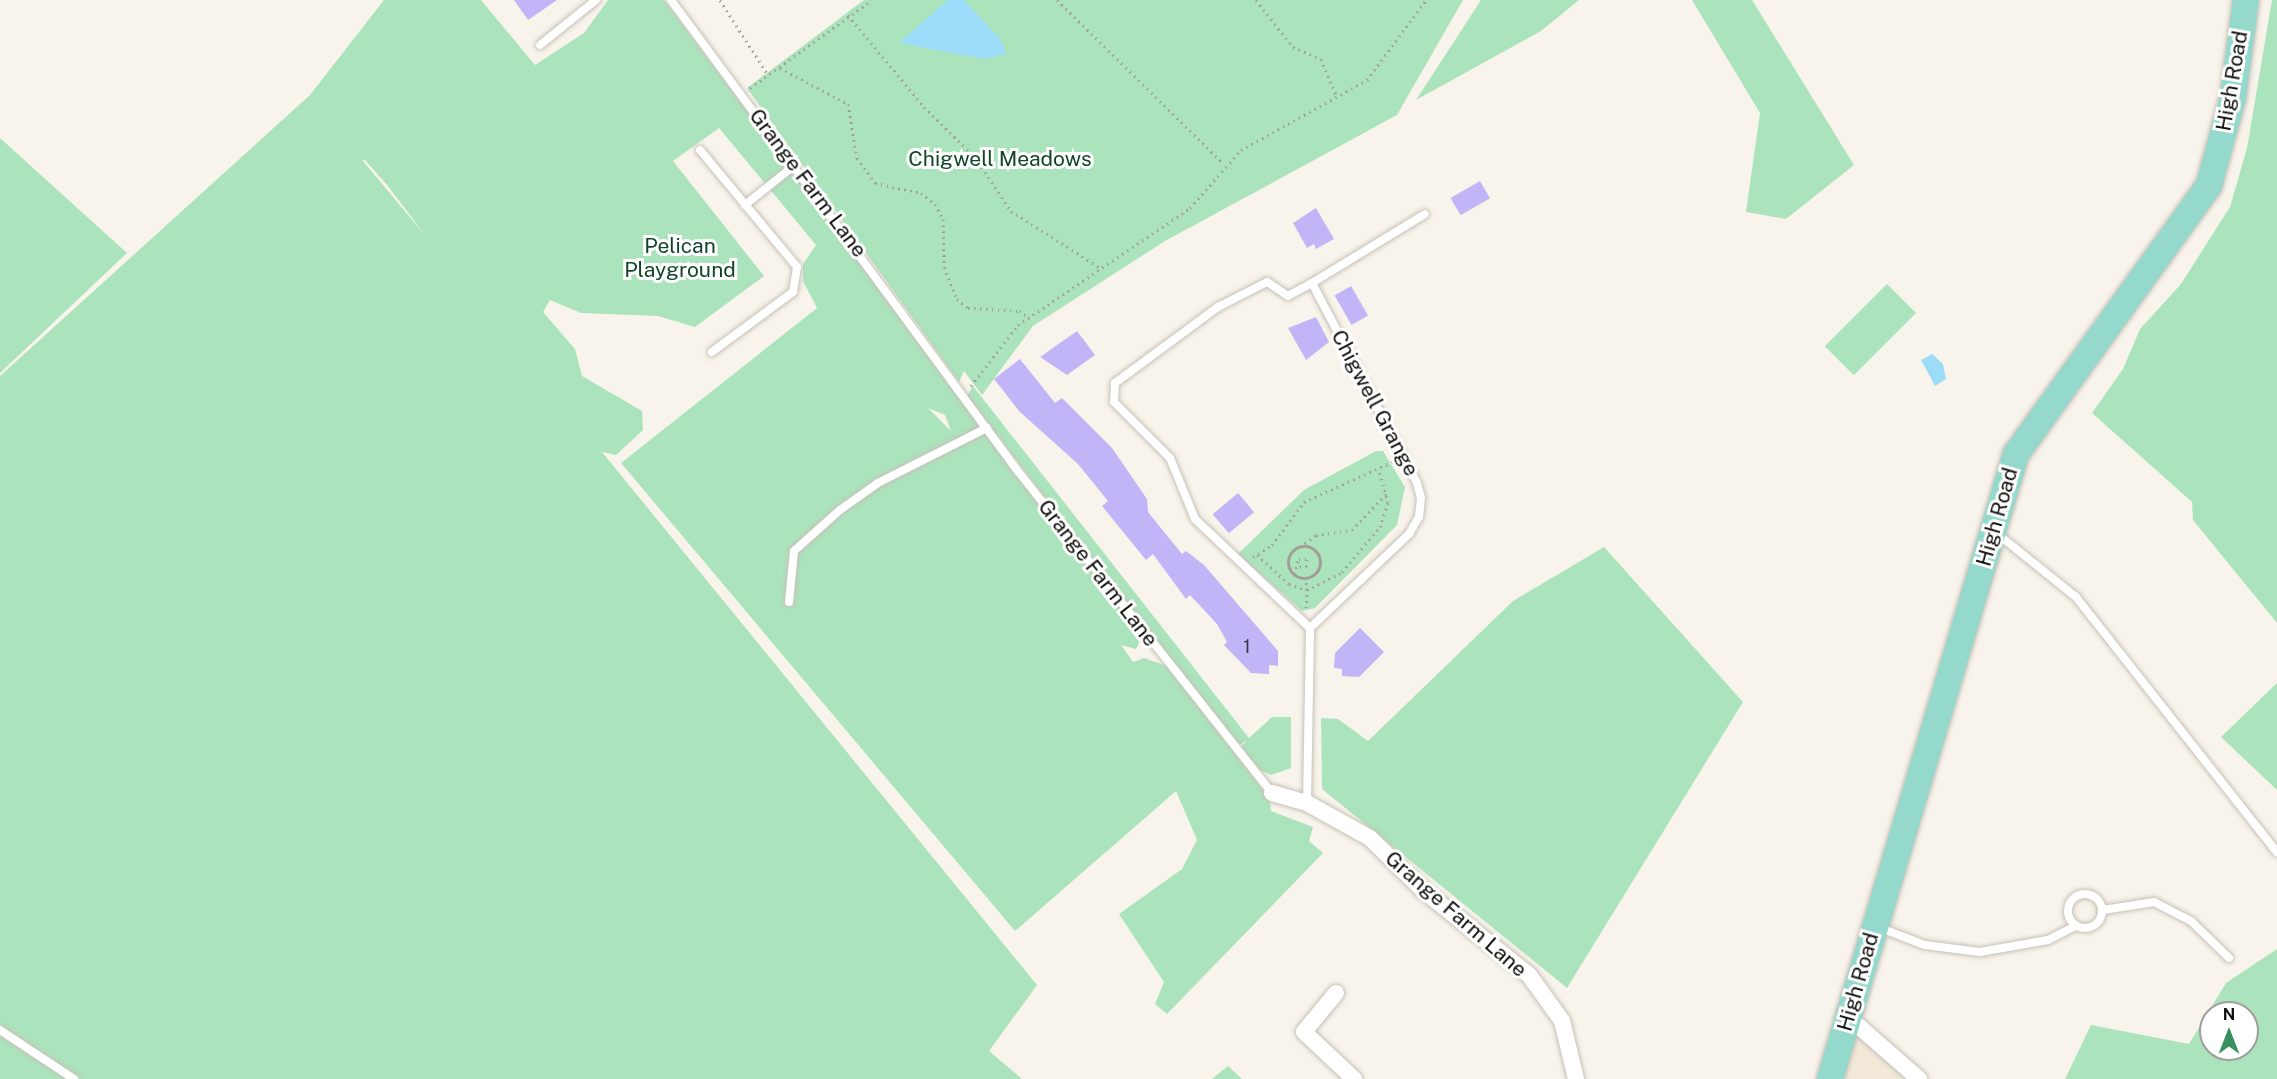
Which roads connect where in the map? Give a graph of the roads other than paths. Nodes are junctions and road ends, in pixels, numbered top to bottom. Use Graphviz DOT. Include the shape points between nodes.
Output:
graph roads {
  1 [pos="596,0"];
  2 [pos="671,0"];
  3 [pos="2246,0"];
  4 [pos="540,45"];
  5 [pos="700,150"];
  6 [pos="795,165"];
  7 [pos="745,205"];
  8 [pos="1425,214"];
  9 [pos="1312,283"];
  10 [pos="712,352"];
  11 [pos="987,428"];
  12 [pos="1994,530"];
  13 [pos="789,602"];
  14 [pos="1310,628"];
  15 [pos="1272,793"];
  16 [pos="1307,804"];
  17 [pos="2277,852"];
  18 [pos="2103,910"];
  19 [pos="1874,925"];
  20 [pos="2076,926"];
  21 [pos="2229,958"];
  22 [pos="1336,993"];
  23 [pos="1847,1016"];
  24 [pos="0,1030"];
  25 [pos="74,1079"];
  26 [pos="1354,1079"];
  27 [pos="1576,1079"];
  28 [pos="1830,1079"];
  29 [pos="1919,1079"];
  1 -- 4 [label="lane"];
  2 -- 6 [label="lane, Grange Farm Lane"];
  3 -- 12 [label="main road, High Road" via="2233,97 2209,185 2169,247 2035,421 2016,454"];
  5 -- 7 [label="lane"];
  6 -- 7 [label="lane"];
  6 -- 11 [label="lane, Grange Farm Lane"];
  7 -- 10 [label="lane" via="797,267 793,292"];
  8 -- 9 [label="lane"];
  9 -- 14 [label="lane, Chigwell Grange" via="1417,483 1419,517 1409,534"];
  9 -- 14 [label="lane" via="1288,296 1267,282 1218,307 1115,383 1114,402 1170,458 1195,519"];
  11 -- 13 [label="lane" via="878,483 840,510 794,551"];
  11 -- 15 [label="lane, Grange Farm Lane"];
  12 -- 17 [label="lane" via="2076,597"];
  12 -- 19 [label="main road, High Road"];
  14 -- 16 [label="lane"];
  15 -- 16 [label="street, Grange Farm Lane"];
  16 -- 27 [label="street, Grange Farm Lane" via="1370,838 1424,891 1529,975 1562,1022"];
  18 -- 20 [label="lane" via="2095,926"];
  18 -- 20 [label="lane" via="2096,898 2079,895 2068,910"];
  18 -- 21 [label="lane" via="2154,902 2191,921"];
  19 -- 20 [label="lane" via="1925,945 1980,952 2048,940"];
  19 -- 23 [label="main road, High Road"];
  22 -- 26 [label="street" via="1304,1032"];
  23 -- 28 [label="main road, High Road"];
  23 -- 29 [label="street"];
  24 -- 25 [label="lane"];
}
